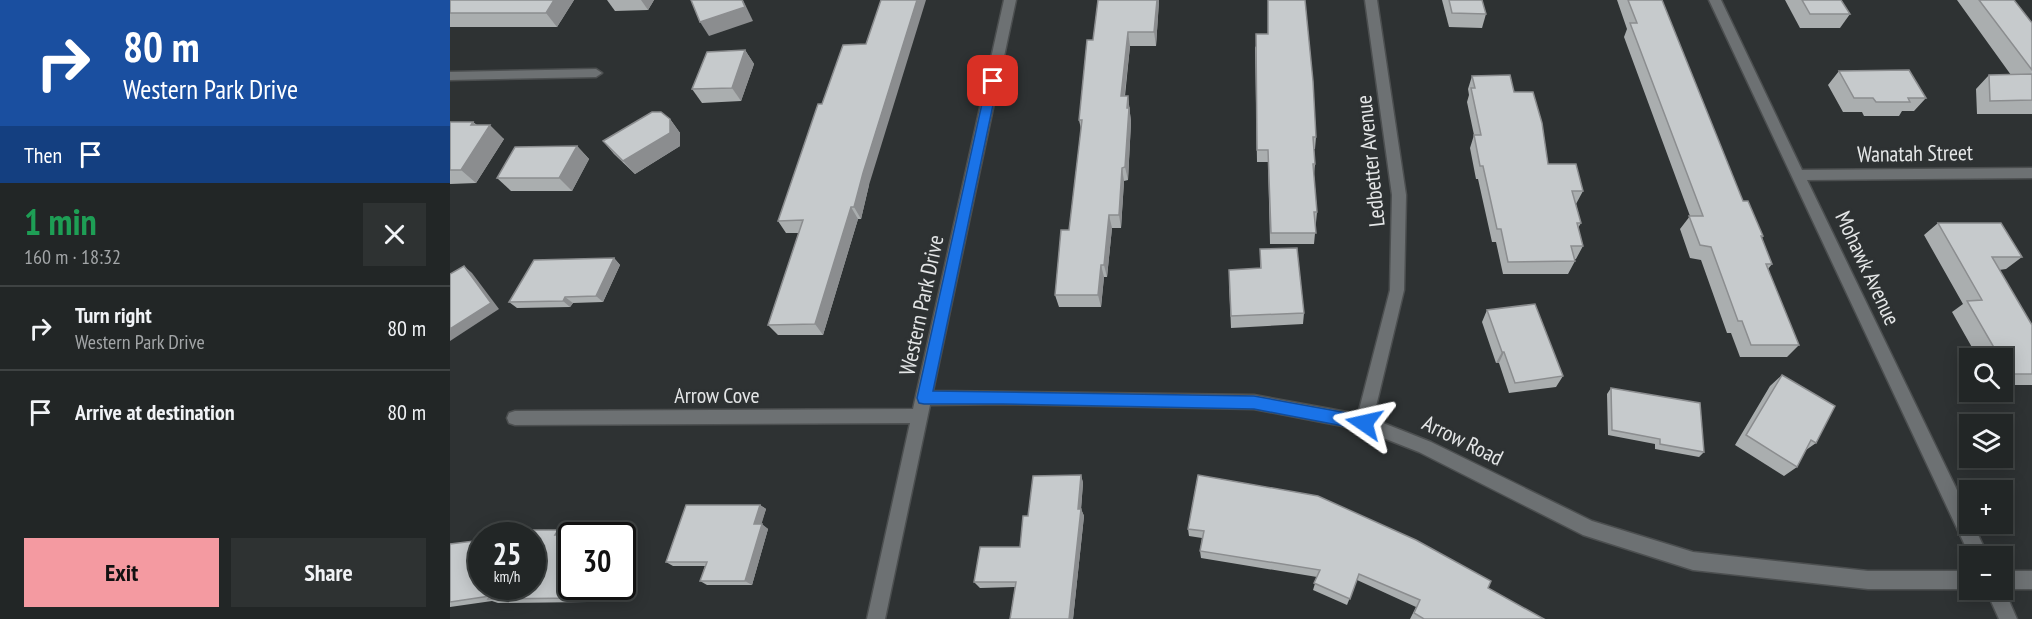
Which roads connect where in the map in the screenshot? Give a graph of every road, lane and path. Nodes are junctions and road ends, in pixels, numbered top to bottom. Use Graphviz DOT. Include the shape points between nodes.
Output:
graph roads {
  1 [pos="1010,0"];
  2 [pos="1371,0"];
  3 [pos="1715,0"];
  4 [pos="596,73"];
  5 [pos="450,76"];
  6 [pos="2032,173"];
  7 [pos="1798,175"];
  8 [pos="924,398"];
  9 [pos="920,416"];
  10 [pos="515,418"];
  11 [pos="1364,423"];
  12 [pos="1974,546"];
  13 [pos="1959,580"];
  14 [pos="2013,580"];
  15 [pos="2032,580"];
  16 [pos="1999,600"];
  17 [pos="876,619"];
  18 [pos="2008,619"];
  1 -- 8 [label="street, Western Park Drive"];
  2 -- 11 [label="street, Ledbetter Avenue" via="1399,195 1398,290"];
  3 -- 7 [label="street, Mohawk Avenue"];
  4 -- 5 [label="street"];
  6 -- 7 [label="street, Wanatah Street"];
  7 -- 12 [label="street, Mohawk Avenue"];
  8 -- 9 [label="street, Western Park Drive"];
  8 -- 11 [label="street, Arrow Road" via="1254,402"];
  9 -- 10 [label="street, Arrow Cove"];
  9 -- 17 [label="street, Western Park Drive"];
  11 -- 13 [label="street, Arrow Road" via="1425,447 1589,529 1694,561 1868,580"];
  14 -- 15 [label="street"];
  16 -- 18 [label="street"];
}
